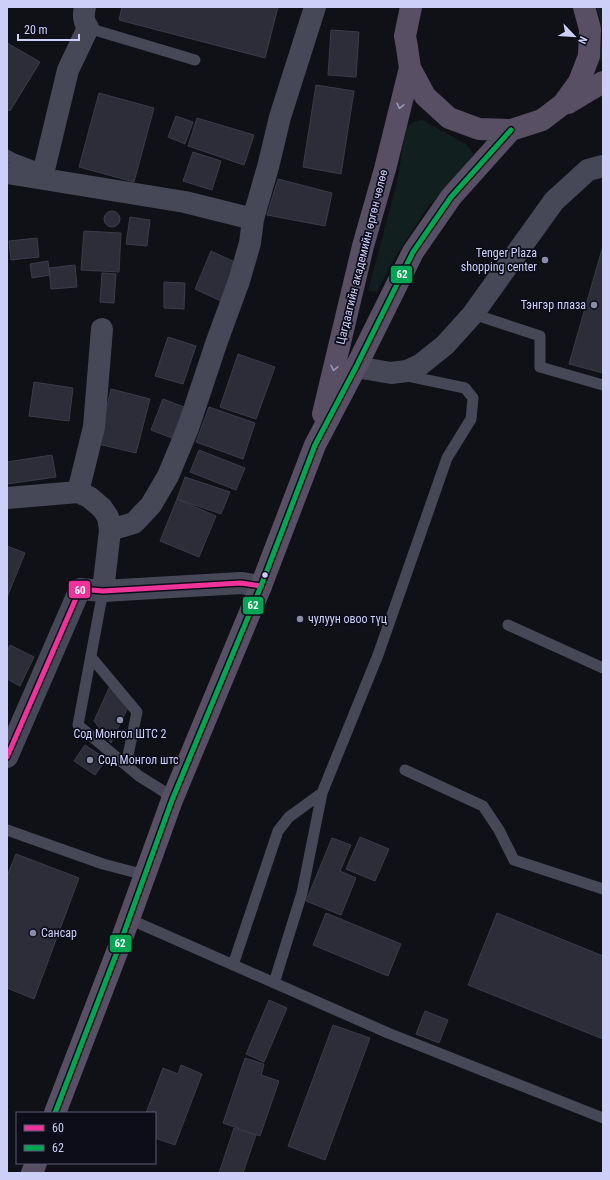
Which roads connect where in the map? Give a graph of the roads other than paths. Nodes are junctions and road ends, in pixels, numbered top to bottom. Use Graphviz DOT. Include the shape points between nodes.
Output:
graph roads {
  1 [pos="315,7"];
  2 [pos="411,7"];
  3 [pos="584,7"];
  4 [pos="86,17"];
  5 [pos="195,60"];
  6 [pos="410,68"];
  7 [pos="603,82"];
  8 [pos="542,120"];
  9 [pos="511,130"];
  10 [pos="7,155"];
  11 [pos="603,166"];
  12 [pos="7,173"];
  13 [pos="42,174"];
  14 [pos="253,219"];
  15 [pos="473,314"];
  16 [pos="102,329"];
  17 [pos="356,367"];
  18 [pos="391,373"];
  19 [pos="603,385"];
  20 [pos="316,445"];
  21 [pos="78,492"];
  22 [pos="7,498"];
  23 [pos="110,530"];
  24 [pos="261,586"];
  25 [pos="103,591"];
  26 [pos="508,625"];
  27 [pos="91,657"];
  28 [pos="603,668"];
  29 [pos="7,757"];
  30 [pos="126,765"];
  31 [pos="405,770"];
  32 [pos="322,793"];
  33 [pos="172,800"];
  34 [pos="7,830"];
  35 [pos="145,875"];
  36 [pos="603,889"];
  37 [pos="128,919"];
  38 [pos="233,965"];
  39 [pos="274,983"];
  40 [pos="55,1112"];
  41 [pos="603,1118"];
  1 -- 14 [label="street" via="280,117"];
  2 -- 6 [label="highway" via="405,36"];
  3 -- 8 [label="highway" via="590,29 589,56 579,82 564,104"];
  4 -- 5 [label="lane"];
  4 -- 13 [label="street" via="68,70"];
  6 -- 9 [label="highway" via="425,96 449,118 479,129"];
  6 -- 20 [label="highway, Цагдаагийн академийн өргөн чөлөө, one-way" via="363,246"];
  7 -- 8 [label="highway"];
  8 -- 9 [label="highway"];
  9 -- 17 [label="highway, Цагдаагийн академийн өргөн чөлөө" via="451,197 413,252"];
  10 -- 13 [label="lane"];
  11 -- 15 [label="street" via="588,170 554,201"];
  12 -- 13 [label="street"];
  13 -- 14 [label="street" via="185,202"];
  14 -- 23 [label="street" via="250,243 239,281 188,428 168,476 140,518 134,523"];
  15 -- 18 [label="street" via="445,345 420,365 407,372"];
  15 -- 19 [label="lane" via="540,336 540,367"];
  16 -- 21 [label="street" via="94,427"];
  17 -- 18 [label="street"];
  17 -- 20 [label="highway, Цагдаагийн академийн өргөн чөлөө"];
  18 -- 32 [label="lane" via="465,388 473,398 471,420 447,458 378,655"];
  20 -- 24 [label="highway, Цагдаагийн академийн өргөн чөлөө"];
  21 -- 22 [label="street"];
  21 -- 23 [label="street" via="102,508 108,517"];
  23 -- 25 [label="street"];
  24 -- 25 [label="street" via="241,583"];
  24 -- 33 [label="highway, Цагдаагийн академийн өргөн чөлөө"];
  25 -- 27 [label="lane"];
  25 -- 29 [label="street" via="80,589"];
  26 -- 28 [label="lane"];
  27 -- 30 [label="lane" via="137,712"];
  27 -- 30 [label="lane" via="78,725"];
  30 -- 33 [label="lane"];
  31 -- 36 [label="lane" via="483,806 514,860"];
  32 -- 38 [label="lane" via="288,817 278,831"];
  32 -- 39 [label="lane" via="302,893"];
  33 -- 35 [label="highway, Цагдаагийн академийн өргөн чөлөө"];
  34 -- 35 [label="lane" via="104,864"];
  35 -- 37 [label="highway, Цагдаагийн академийн өргөн чөлөө"];
  37 -- 38 [label="lane"];
  37 -- 40 [label="highway, Цагдаагийн академийн өргөн чөлөө"];
  38 -- 39 [label="lane"];
  39 -- 41 [label="lane" via="388,1032"];
}
